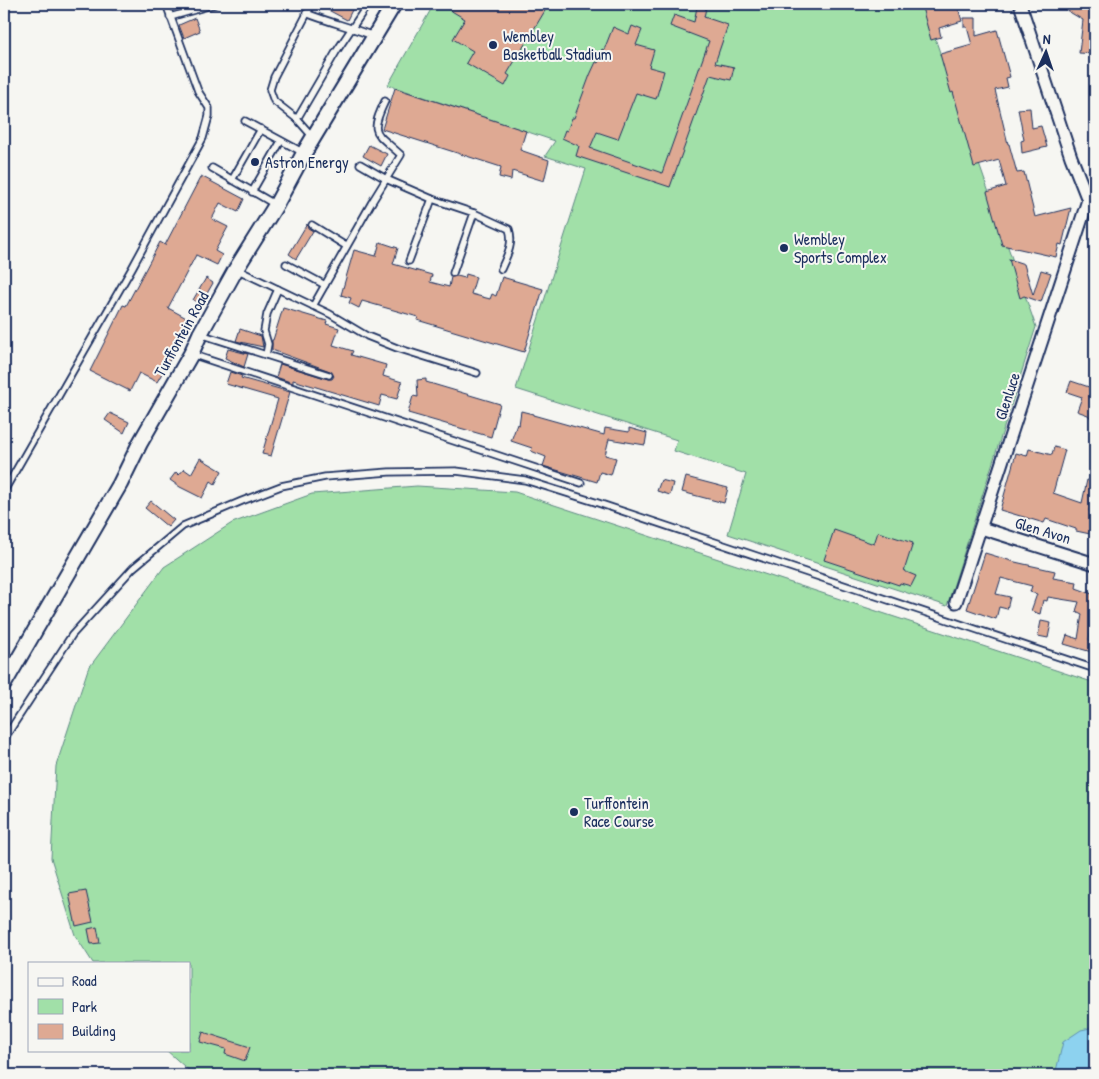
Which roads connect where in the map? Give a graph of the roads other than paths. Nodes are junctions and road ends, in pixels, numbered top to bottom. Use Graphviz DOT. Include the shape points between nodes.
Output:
graph roads {
  1 [pos="166,4"];
  2 [pos="215,4"];
  3 [pos="312,4"];
  4 [pos="368,4"];
  5 [pos="394,4"];
  6 [pos="1020,4"];
  7 [pos="306,13"];
  8 [pos="170,18"];
  9 [pos="352,28"];
  10 [pos="374,37"];
  11 [pos="386,101"];
  12 [pos="297,119"];
  13 [pos="245,120"];
  14 [pos="261,129"];
  15 [pos="314,138"];
  16 [pos="281,141"];
  17 [pos="304,153"];
  18 [pos="360,164"];
  19 [pos="212,168"];
  20 [pos="386,179"];
  21 [pos="232,180"];
  22 [pos="252,192"];
  23 [pos="432,199"];
  24 [pos="1088,200"];
  25 [pos="276,205"];
  26 [pos="1095,211"];
  27 [pos="474,213"];
  28 [pos="312,225"];
  29 [pos="346,246"];
  30 [pos="409,261"];
  31 [pos="286,264"];
  32 [pos="501,269"];
  33 [pos="236,270"];
  34 [pos="453,272"];
  35 [pos="325,285"];
  36 [pos="278,289"];
  37 [pos="313,306"];
  38 [pos="200,334"];
  39 [pos="191,354"];
  40 [pos="266,355"];
  41 [pos="477,374"];
  42 [pos="329,375"];
  43 [pos="581,482"];
  44 [pos="4,490"];
  45 [pos="981,528"];
  46 [pos="1095,564"];
  47 [pos="956,602"];
  48 [pos="1095,669"];
  49 [pos="4,684"];
  50 [pos="4,739"];
  1 -- 8 [label="lane"];
  2 -- 8 [label="lane"];
  3 -- 7 [label="lane"];
  4 -- 9 [label="lane"];
  5 -- 10 [label="street, Turffontein Road"];
  6 -- 24 [label="street"];
  7 -- 9 [label="lane"];
  7 -- 12 [label="lane" via="270,90 274,101"];
  8 -- 44 [label="lane" via="198,91 209,108 202,138 132,268"];
  9 -- 10 [label="lane"];
  9 -- 12 [label="lane"];
  10 -- 15 [label="street, Turffontein Road"];
  11 -- 20 [label="lane" via="375,129 401,155"];
  12 -- 15 [label="lane"];
  13 -- 14 [label="lane"];
  14 -- 16 [label="lane"];
  14 -- 21 [label="lane"];
  15 -- 17 [label="street, Turffontein Road"];
  16 -- 17 [label="lane"];
  16 -- 22 [label="lane"];
  17 -- 25 [label="street, Turffontein Road"];
  18 -- 20 [label="lane"];
  19 -- 21 [label="lane"];
  20 -- 23 [label="lane"];
  20 -- 29 [label="lane"];
  21 -- 22 [label="lane"];
  22 -- 25 [label="lane"];
  23 -- 27 [label="lane"];
  23 -- 30 [label="lane"];
  24 -- 26 [label="street"];
  24 -- 45 [label="street, Glenluce"];
  25 -- 33 [label="street, Turffontein Road"];
  27 -- 32 [label="lane" via="508,229 512,238"];
  27 -- 34 [label="lane"];
  28 -- 29 [label="lane"];
  29 -- 35 [label="lane"];
  31 -- 35 [label="lane"];
  33 -- 36 [label="lane"];
  33 -- 38 [label="street, Turffontein Road"];
  35 -- 37 [label="lane"];
  36 -- 37 [label="lane"];
  36 -- 40 [label="lane" via="267,314 264,331 268,344"];
  37 -- 41 [label="lane" via="367,336"];
  38 -- 39 [label="street, Turffontein Road"];
  38 -- 40 [label="lane"];
  39 -- 43 [label="lane"];
  39 -- 49 [label="street, Turffontein Road"];
  40 -- 42 [label="lane"];
  45 -- 46 [label="street, Glen Avon"];
  45 -- 47 [label="street, Glenluce"];
  48 -- 50 [label="lane" via="525,480 456,471 389,472 325,477 281,486 183,526 133,568 72,635"];
}
